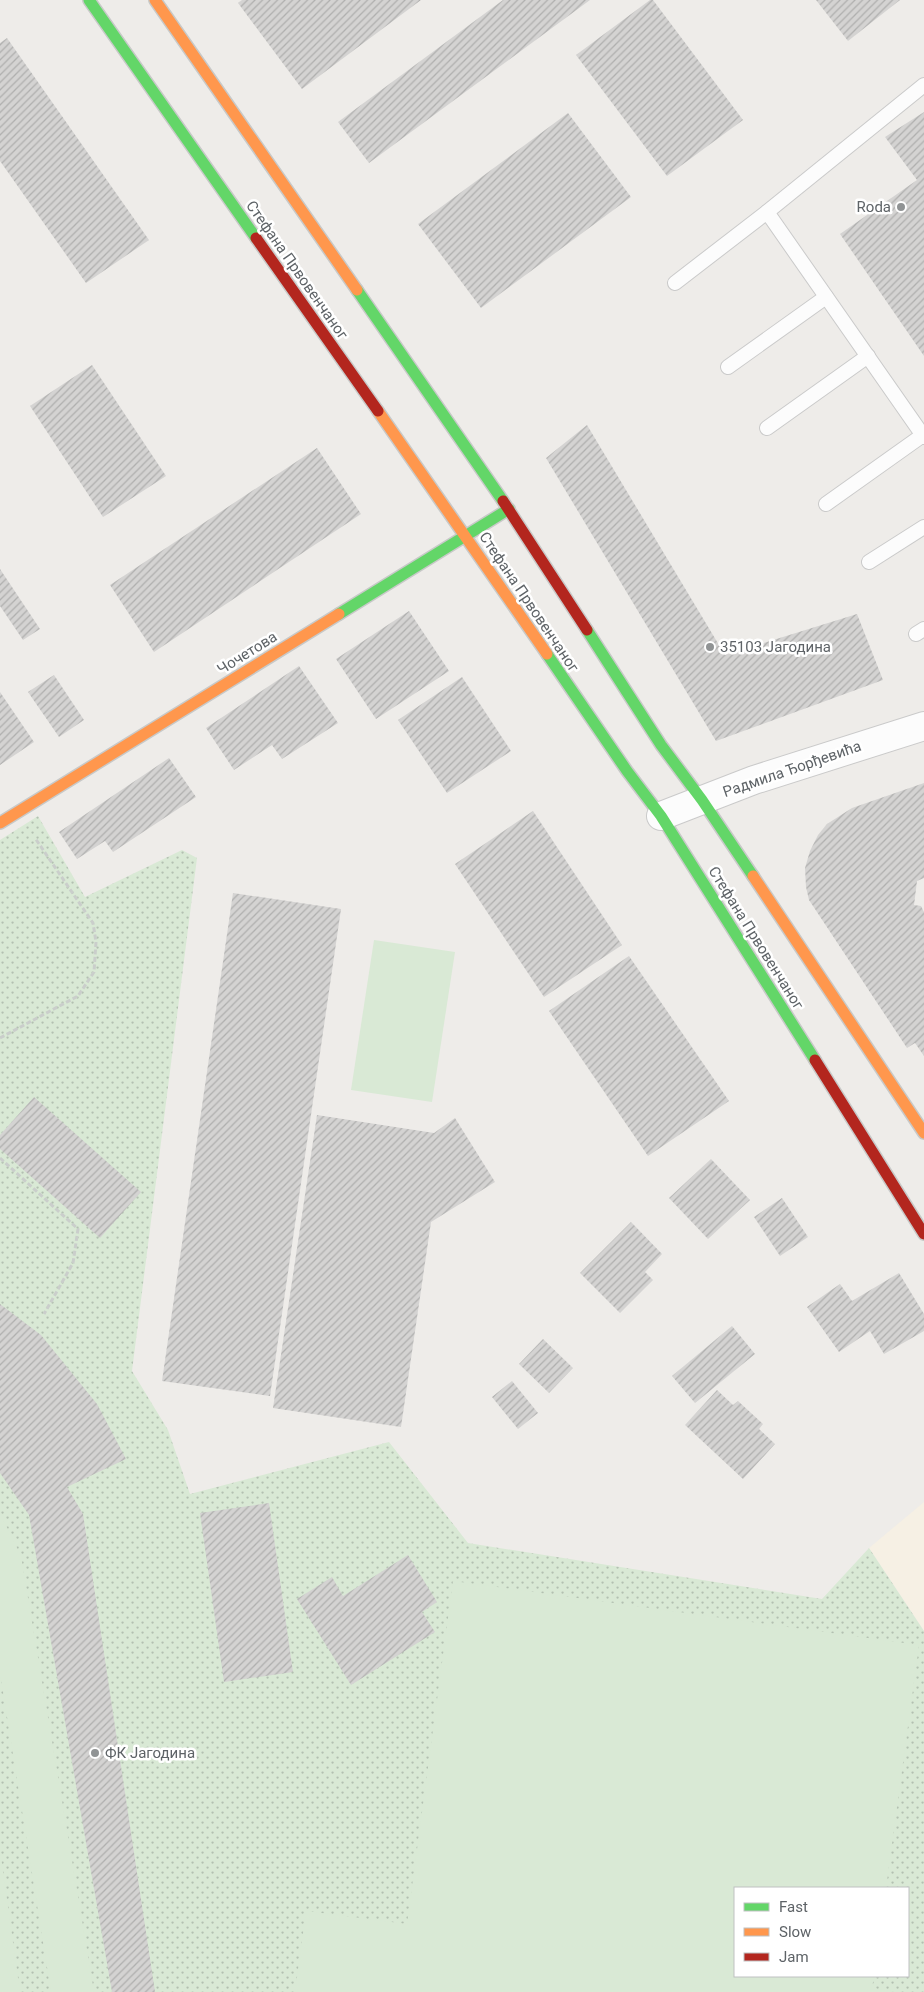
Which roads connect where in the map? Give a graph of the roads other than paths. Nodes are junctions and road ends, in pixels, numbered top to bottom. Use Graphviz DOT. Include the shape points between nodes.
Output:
graph roads {
  1 [pos="88,0"];
  2 [pos="155,0"];
  3 [pos="924,85"];
  4 [pos="766,212"];
  5 [pos="675,283"];
  6 [pos="826,297"];
  7 [pos="868,356"];
  8 [pos="728,367"];
  9 [pos="767,428"];
  10 [pos="923,436"];
  11 [pos="826,504"];
  12 [pos="509,509"];
  13 [pos="924,527"];
  14 [pos="466,536"];
  15 [pos="869,562"];
  16 [pos="924,726"];
  17 [pos="702,800"];
  18 [pos="662,816"];
  19 [pos="0,824"];
  20 [pos="924,1133"];
  21 [pos="924,1234"];
  1 -- 14 [label="street, Стефана Првовенчаног"];
  2 -- 12 [label="street, Стефана Првовенчаног"];
  3 -- 4 [label="lane"];
  4 -- 5 [label="lane"];
  4 -- 6 [label="lane"];
  6 -- 7 [label="lane"];
  6 -- 8 [label="lane"];
  7 -- 9 [label="lane"];
  7 -- 10 [label="lane"];
  10 -- 11 [label="lane"];
  12 -- 14 [label="street, Чочетова"];
  12 -- 17 [label="street, Стефана Првовенчаног" via="661,745"];
  13 -- 15 [label="lane"];
  14 -- 18 [label="street, Стефана Првовенчаног" via="622,764"];
  14 -- 19 [label="street, Чочетова"];
  16 -- 17 [label="street, Радмила Ђорђевића" via="754,780"];
  17 -- 18 [label="street, Радмила Ђорђевића"];
  17 -- 20 [label="street, Стефана Првовенчаног"];
  18 -- 21 [label="street, Стефана Првовенчаног"];
}
